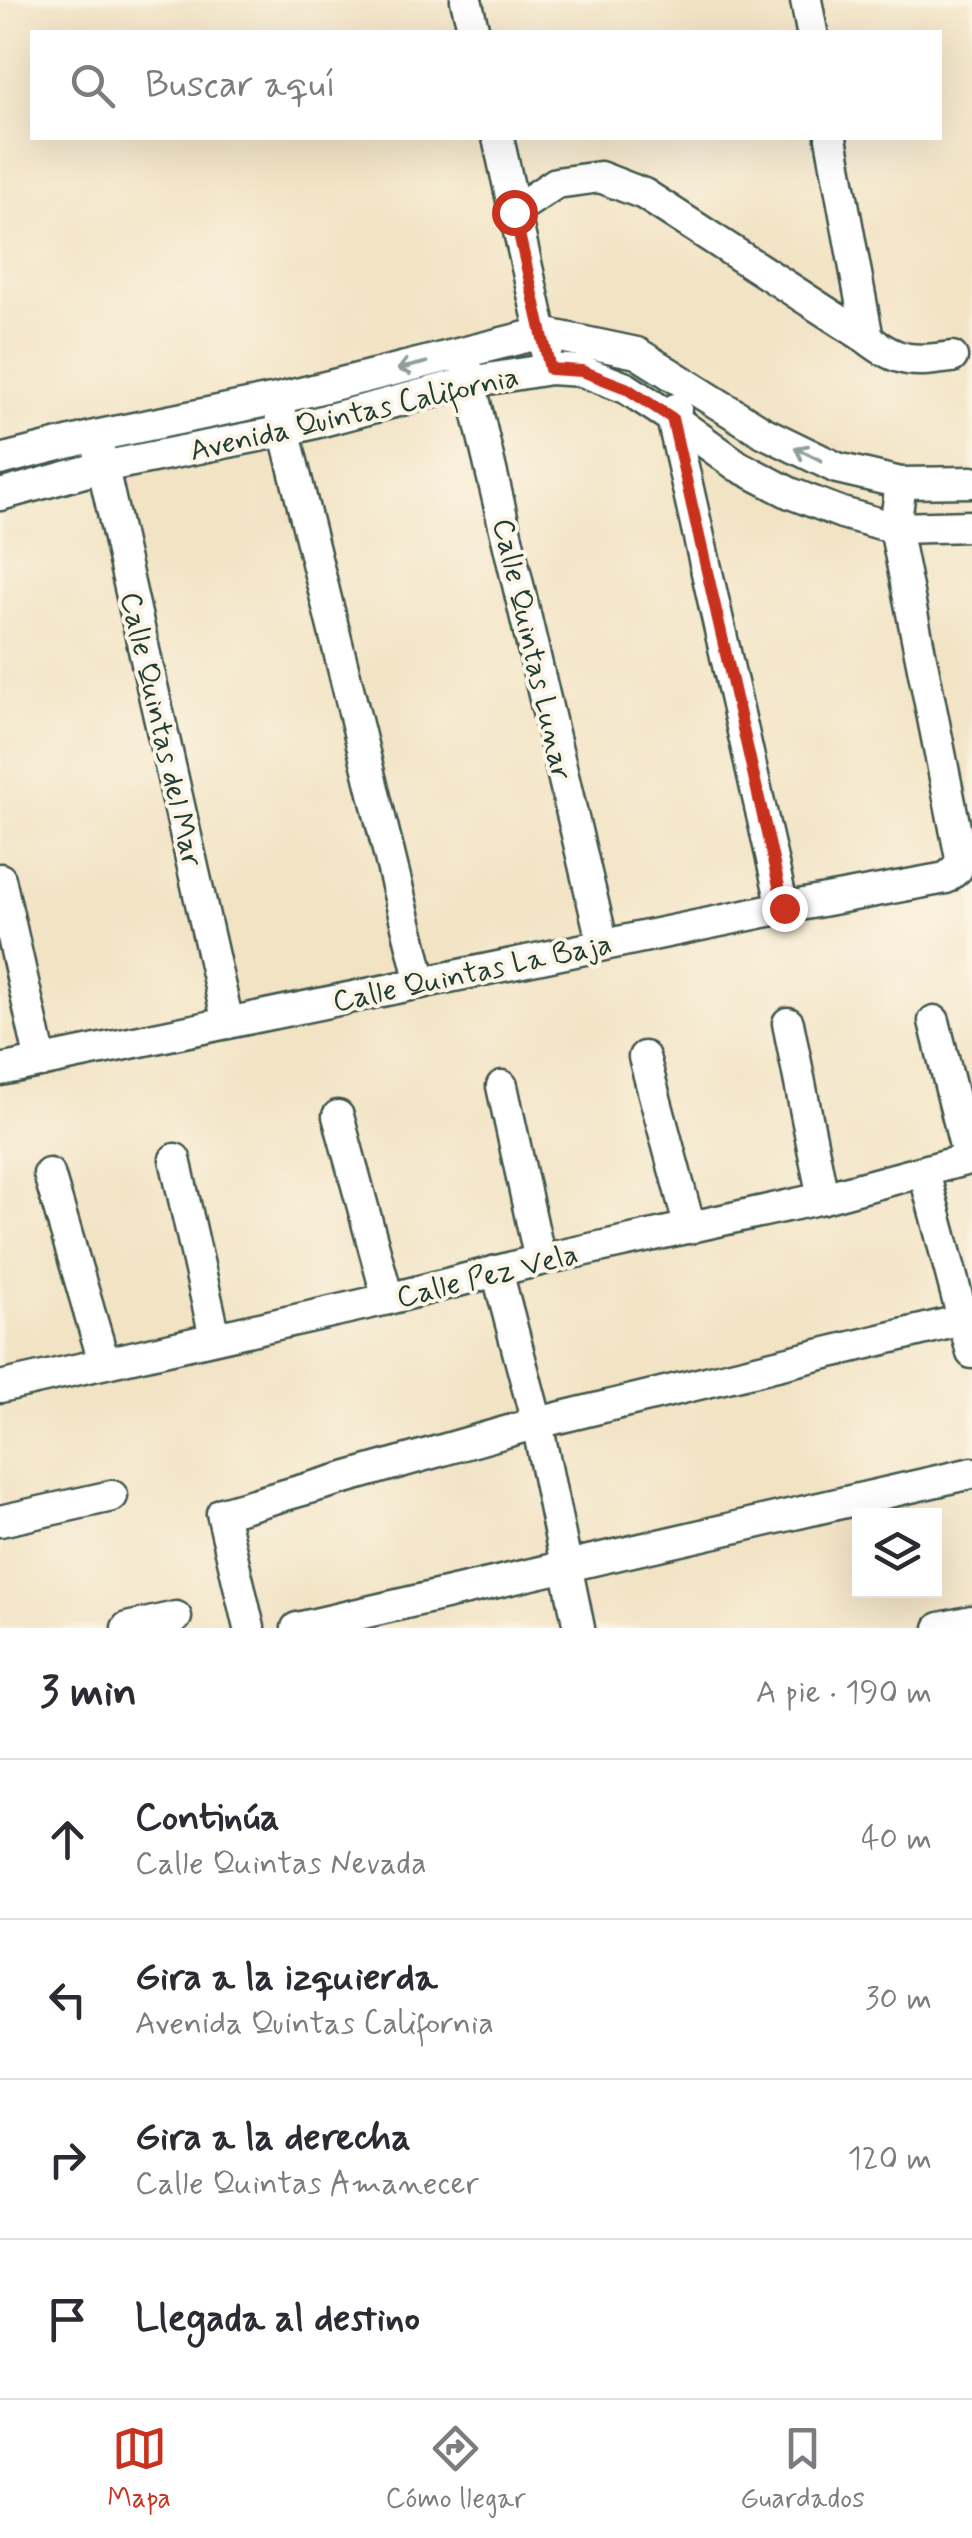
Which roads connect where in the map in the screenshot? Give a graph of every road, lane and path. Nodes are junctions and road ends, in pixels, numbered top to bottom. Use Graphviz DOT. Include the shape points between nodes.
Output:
graph roads {
  1 [pos="466,0"];
  2 [pos="806,0"];
  3 [pos="474,30"];
  4 [pos="812,30"];
  5 [pos="498,140"];
  6 [pos="831,140"];
  7 [pos="514,212"];
  8 [pos="542,334"];
  9 [pos="868,339"];
  10 [pos="952,357"];
  11 [pos="467,368"];
  12 [pos="550,369"];
  13 [pos="686,383"];
  14 [pos="277,399"];
  15 [pos="672,418"];
  16 [pos="284,431"];
  17 [pos="96,436"];
  18 [pos="0,460"];
  19 [pos="102,467"];
  20 [pos="972,482"];
  21 [pos="901,483"];
  22 [pos="0,495"];
  23 [pos="972,526"];
  24 [pos="895,528"];
  25 [pos="0,880"];
  26 [pos="784,908"];
  27 [pos="602,945"];
  28 [pos="421,983"];
  29 [pos="934,1021"];
  30 [pos="228,1022"];
  31 [pos="788,1024"];
  32 [pos="644,1057"];
  33 [pos="41,1062"];
  34 [pos="0,1070"];
  35 [pos="502,1086"];
  36 [pos="338,1116"];
  37 [pos="970,1158"];
  38 [pos="175,1159"];
  39 [pos="924,1172"];
  40 [pos="49,1174"];
  41 [pos="823,1198"];
  42 [pos="690,1228"];
  43 [pos="540,1260"];
  44 [pos="497,1271"];
  45 [pos="388,1299"];
  46 [pos="963,1320"];
  47 [pos="215,1337"];
  48 [pos="972,1354"];
  49 [pos="104,1362"];
  50 [pos="0,1387"];
  51 [pos="536,1422"];
  52 [pos="972,1473"];
  53 [pos="112,1496"];
  54 [pos="0,1522"];
  55 [pos="566,1566"];
  56 [pos="176,1617"];
  57 [pos="972,1620"];
  58 [pos="127,1628"];
  59 [pos="249,1628"];
  60 [pos="297,1628"];
  61 [pos="580,1628"];
  62 [pos="940,1628"];
  1 -- 3 [label="street"];
  2 -- 4 [label="street"];
  5 -- 7 [label="street"];
  6 -- 9 [label="street"];
  7 -- 8 [label="street"];
  7 -- 9 [label="street" via="556,183 600,177 644,194"];
  8 -- 11 [label="street, Avenida Quintas California"];
  8 -- 12 [label="street"];
  8 -- 13 [label="street, Avenida Quintas California" via="637,353"];
  9 -- 10 [label="street" via="914,362"];
  11 -- 12 [label="street, Avenida Quintas California"];
  11 -- 14 [label="street, Avenida Quintas California, one-way"];
  11 -- 16 [label="street, Avenida Quintas California"];
  11 -- 27 [label="street, Calle Quintas Lunar"];
  12 -- 15 [label="street, Avenida Quintas California" via="582,371 626,388"];
  13 -- 15 [label="street"];
  21 -- 13 [label="street, Avenida Quintas California, one-way" via="837,468 762,432"];
  14 -- 16 [label="street"];
  14 -- 17 [label="street, Avenida Quintas California"];
  15 -- 24 [label="street, Avenida Quintas California" via="790,494"];
  15 -- 26 [label="street"];
  16 -- 19 [label="street, Avenida Quintas California"];
  16 -- 28 [label="street"];
  17 -- 18 [label="street, Avenida Quintas California"];
  17 -- 19 [label="street, Calle Quintas del Mar"];
  19 -- 22 [label="street, Avenida Quintas California"];
  19 -- 30 [label="street, Calle Quintas del Mar"];
  20 -- 21 [label="street, Avenida Quintas California"];
  21 -- 24 [label="street"];
  23 -- 24 [label="street, Avenida Quintas California"];
  24 -- 26 [label="street, Calle Quintas La Baja" via="961,858 946,878"];
  25 -- 33 [label="street"];
  26 -- 27 [label="street, Calle Quintas La Baja"];
  27 -- 28 [label="street, Calle Quintas La Baja"];
  28 -- 30 [label="street, Calle Quintas La Baja"];
  29 -- 37 [label="street"];
  30 -- 33 [label="street, Calle Quintas La Baja"];
  31 -- 41 [label="street"];
  32 -- 42 [label="street"];
  33 -- 34 [label="street, Calle Quintas La Baja"];
  35 -- 43 [label="street"];
  36 -- 45 [label="street"];
  37 -- 39 [label="street, Calle Pez Vela"];
  38 -- 47 [label="street"];
  39 -- 41 [label="street, Calle Pez Vela"];
  39 -- 46 [label="street"];
  40 -- 49 [label="street"];
  41 -- 42 [label="street, Calle Pez Vela"];
  42 -- 43 [label="street, Calle Pez Vela"];
  43 -- 44 [label="street, Calle Pez Vela"];
  44 -- 45 [label="street, Calle Pez Vela"];
  44 -- 51 [label="street"];
  45 -- 47 [label="street, Calle Pez Vela"];
  46 -- 48 [label="street"];
  46 -- 51 [label="street"];
  47 -- 49 [label="street, Calle Pez Vela"];
  49 -- 50 [label="street, Calle Pez Vela"];
  51 -- 55 [label="street"];
  51 -- 59 [label="street" via="222,1513"];
  52 -- 55 [label="street"];
  53 -- 54 [label="street"];
  55 -- 60 [label="street"];
  55 -- 61 [label="street"];
  56 -- 58 [label="street"];
  57 -- 62 [label="street"];
}
